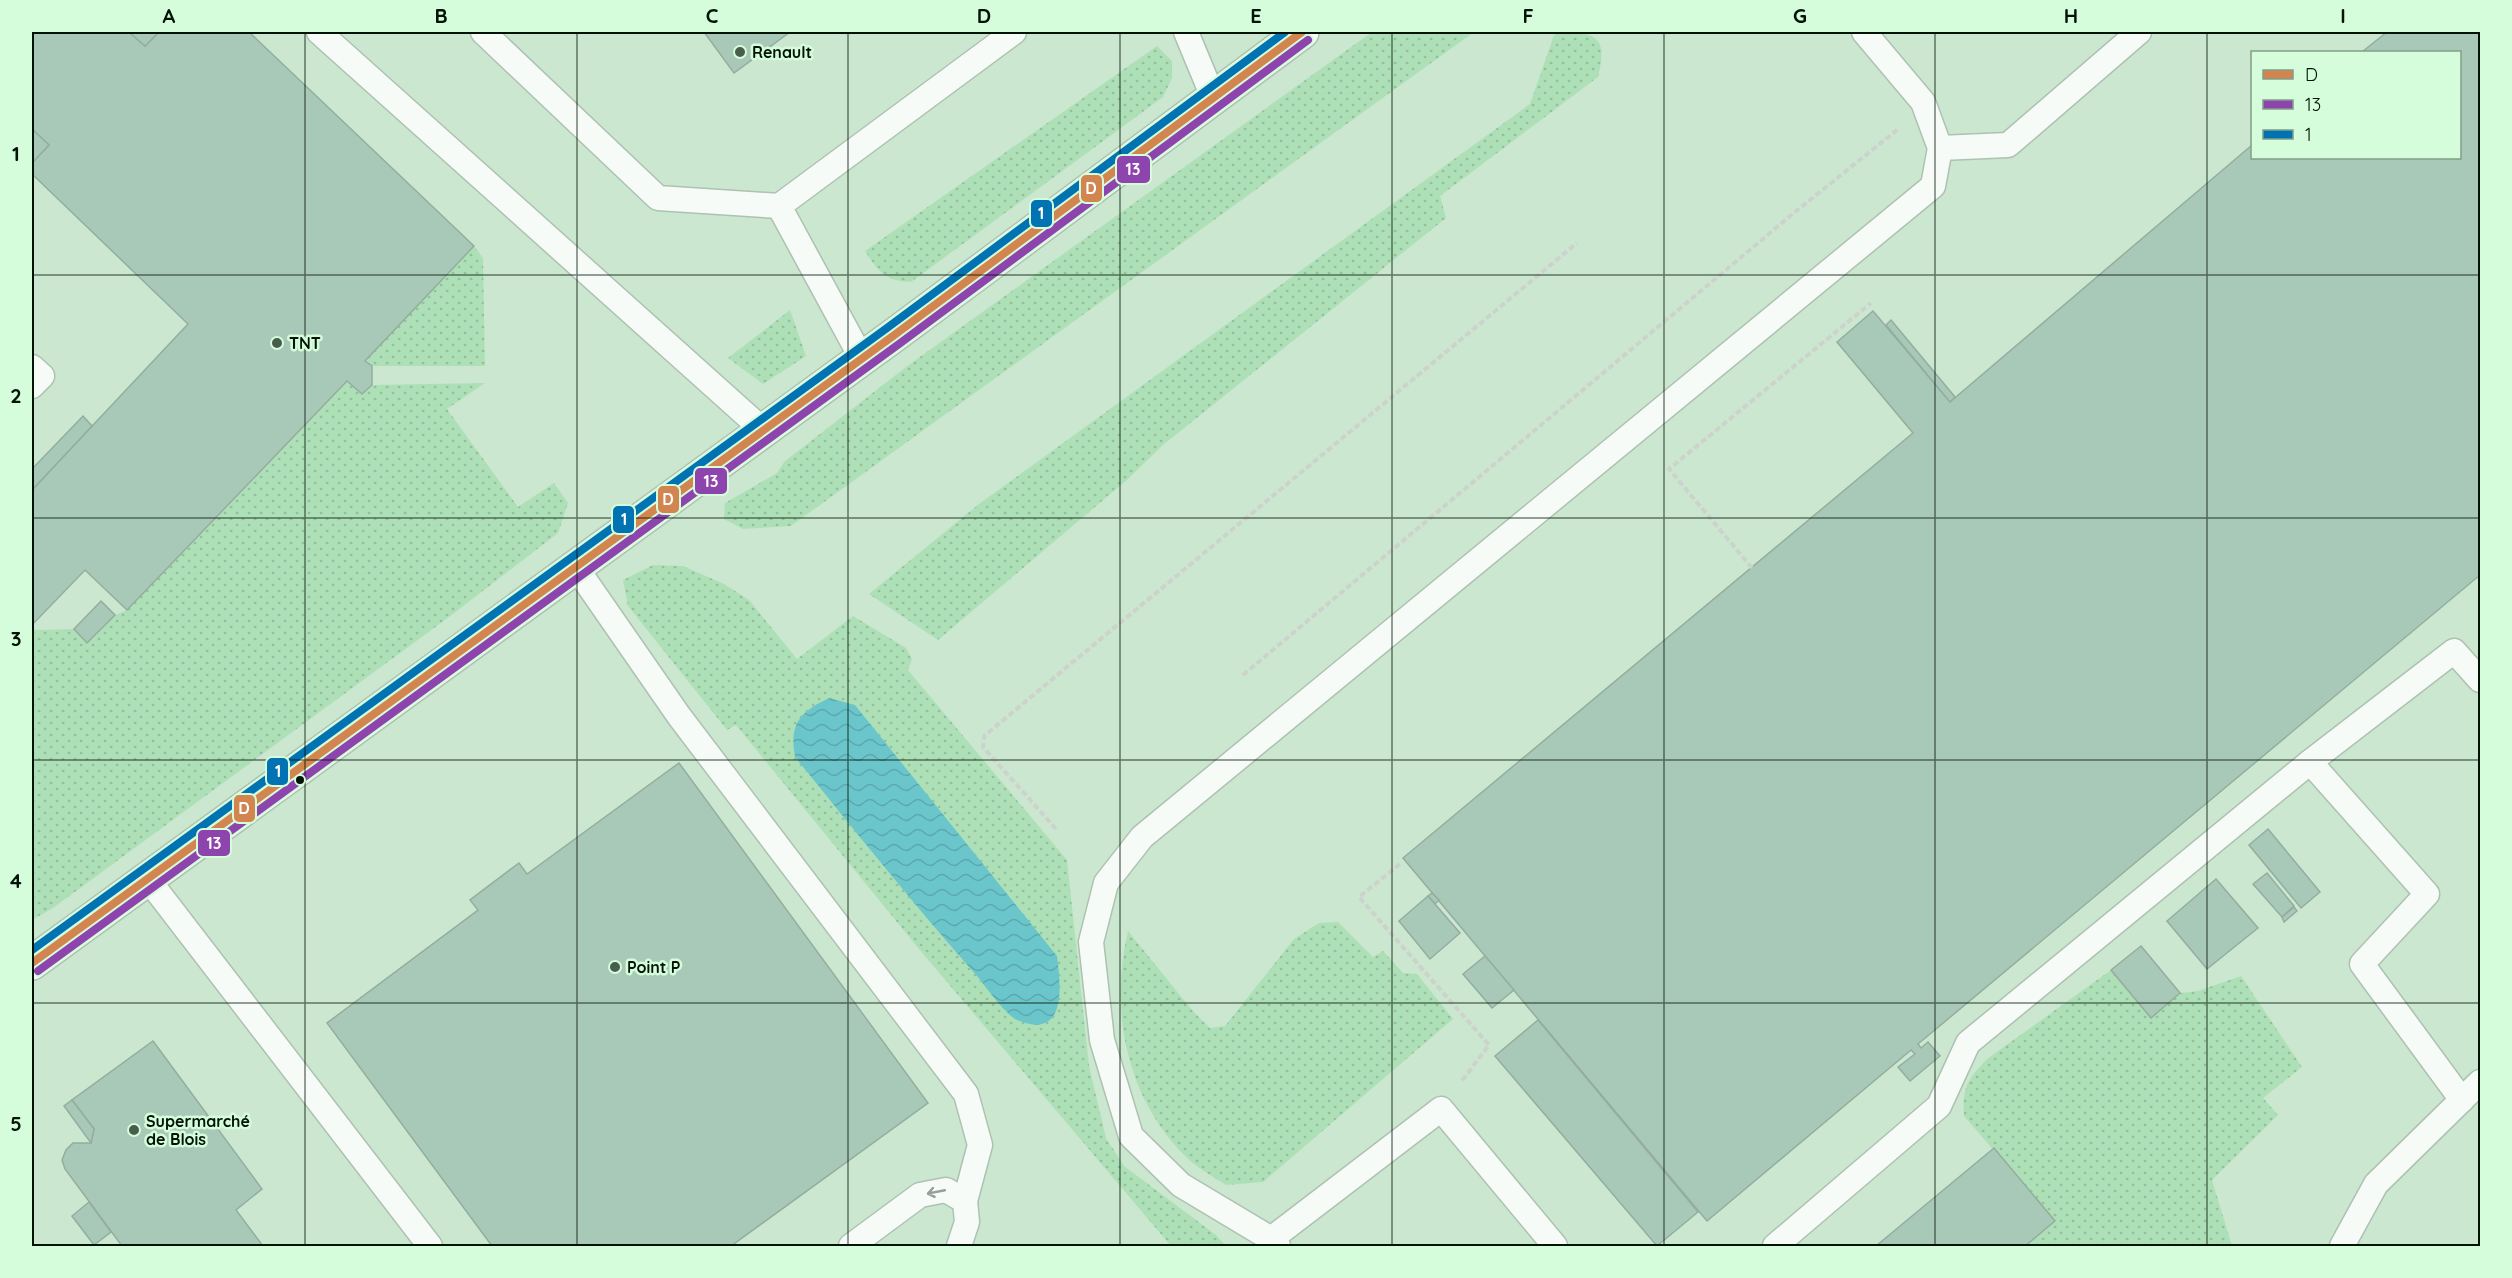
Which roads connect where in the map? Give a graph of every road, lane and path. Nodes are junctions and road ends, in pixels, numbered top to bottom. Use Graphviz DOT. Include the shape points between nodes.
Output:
graph roads {
  1 [pos="319,32"];
  2 [pos="483,32"];
  3 [pos="1014,32"];
  4 [pos="1186,32"];
  5 [pos="1302,32"];
  6 [pos="1864,32"];
  7 [pos="2139,32"];
  8 [pos="1213,98"];
  9 [pos="1905,124"];
  10 [pos="1940,148"];
  11 [pos="779,206"];
  12 [pos="1577,243"];
  13 [pos="1871,303"];
  14 [pos="862,359"];
  15 [pos="32,367"];
  16 [pos="32,386"];
  17 [pos="763,430"];
  18 [pos="575,566"];
  19 [pos="1752,568"];
  20 [pos="1243,675"];
  21 [pos="2481,680"];
  22 [pos="2310,762"];
  23 [pos="1056,829"];
  24 [pos="1400,864"];
  25 [pos="147,878"];
  26 [pos="32,963"];
  27 [pos="2481,1082"];
  28 [pos="2462,1100"];
  29 [pos="1441,1109"];
  30 [pos="965,1201"];
  31 [pos="1274,1243"];
  32 [pos="430,1246"];
  33 [pos="850,1246"];
  34 [pos="959,1246"];
  35 [pos="1555,1246"];
  36 [pos="1775,1246"];
  37 [pos="2342,1246"];
  1 -- 17 [label="lane"];
  2 -- 11 [label="lane" via="658,198"];
  3 -- 11 [label="lane"];
  4 -- 8 [label="lane"];
  5 -- 8 [label="main road"];
  6 -- 10 [label="lane" via="1923,102"];
  7 -- 10 [label="lane" via="2008,146"];
  8 -- 14 [label="main road"];
  9 -- 20 [label="path"];
  10 -- 31 [label="lane" via="1933,186 1142,837 1107,883 1091,942 1102,1040 1131,1136 1181,1185"];
  11 -- 14 [label="lane"];
  12 -- 23 [label="path" via="984,736 983,747"];
  13 -- 19 [label="path" via="1669,469"];
  14 -- 17 [label="main road"];
  15 -- 16 [label="lane" via="42,376"];
  17 -- 18 [label="main road"];
  18 -- 25 [label="main road"];
  18 -- 30 [label="lane" via="679,716 966,1094 980,1144"];
  21 -- 22 [label="lane" via="2454,651"];
  22 -- 28 [label="lane" via="2427,894 2362,964"];
  22 -- 36 [label="lane" via="1968,1043 1939,1106"];
  24 -- 29 [label="path" via="1359,897 1489,1045"];
  25 -- 26 [label="main road"];
  25 -- 32 [label="lane"];
  27 -- 28 [label="lane"];
  28 -- 37 [label="lane" via="2376,1184"];
  29 -- 31 [label="lane"];
  29 -- 35 [label="lane"];
  30 -- 33 [label="lane, one-way" via="946,1190 921,1195"];
  30 -- 34 [label="lane" via="967,1222"];
}
